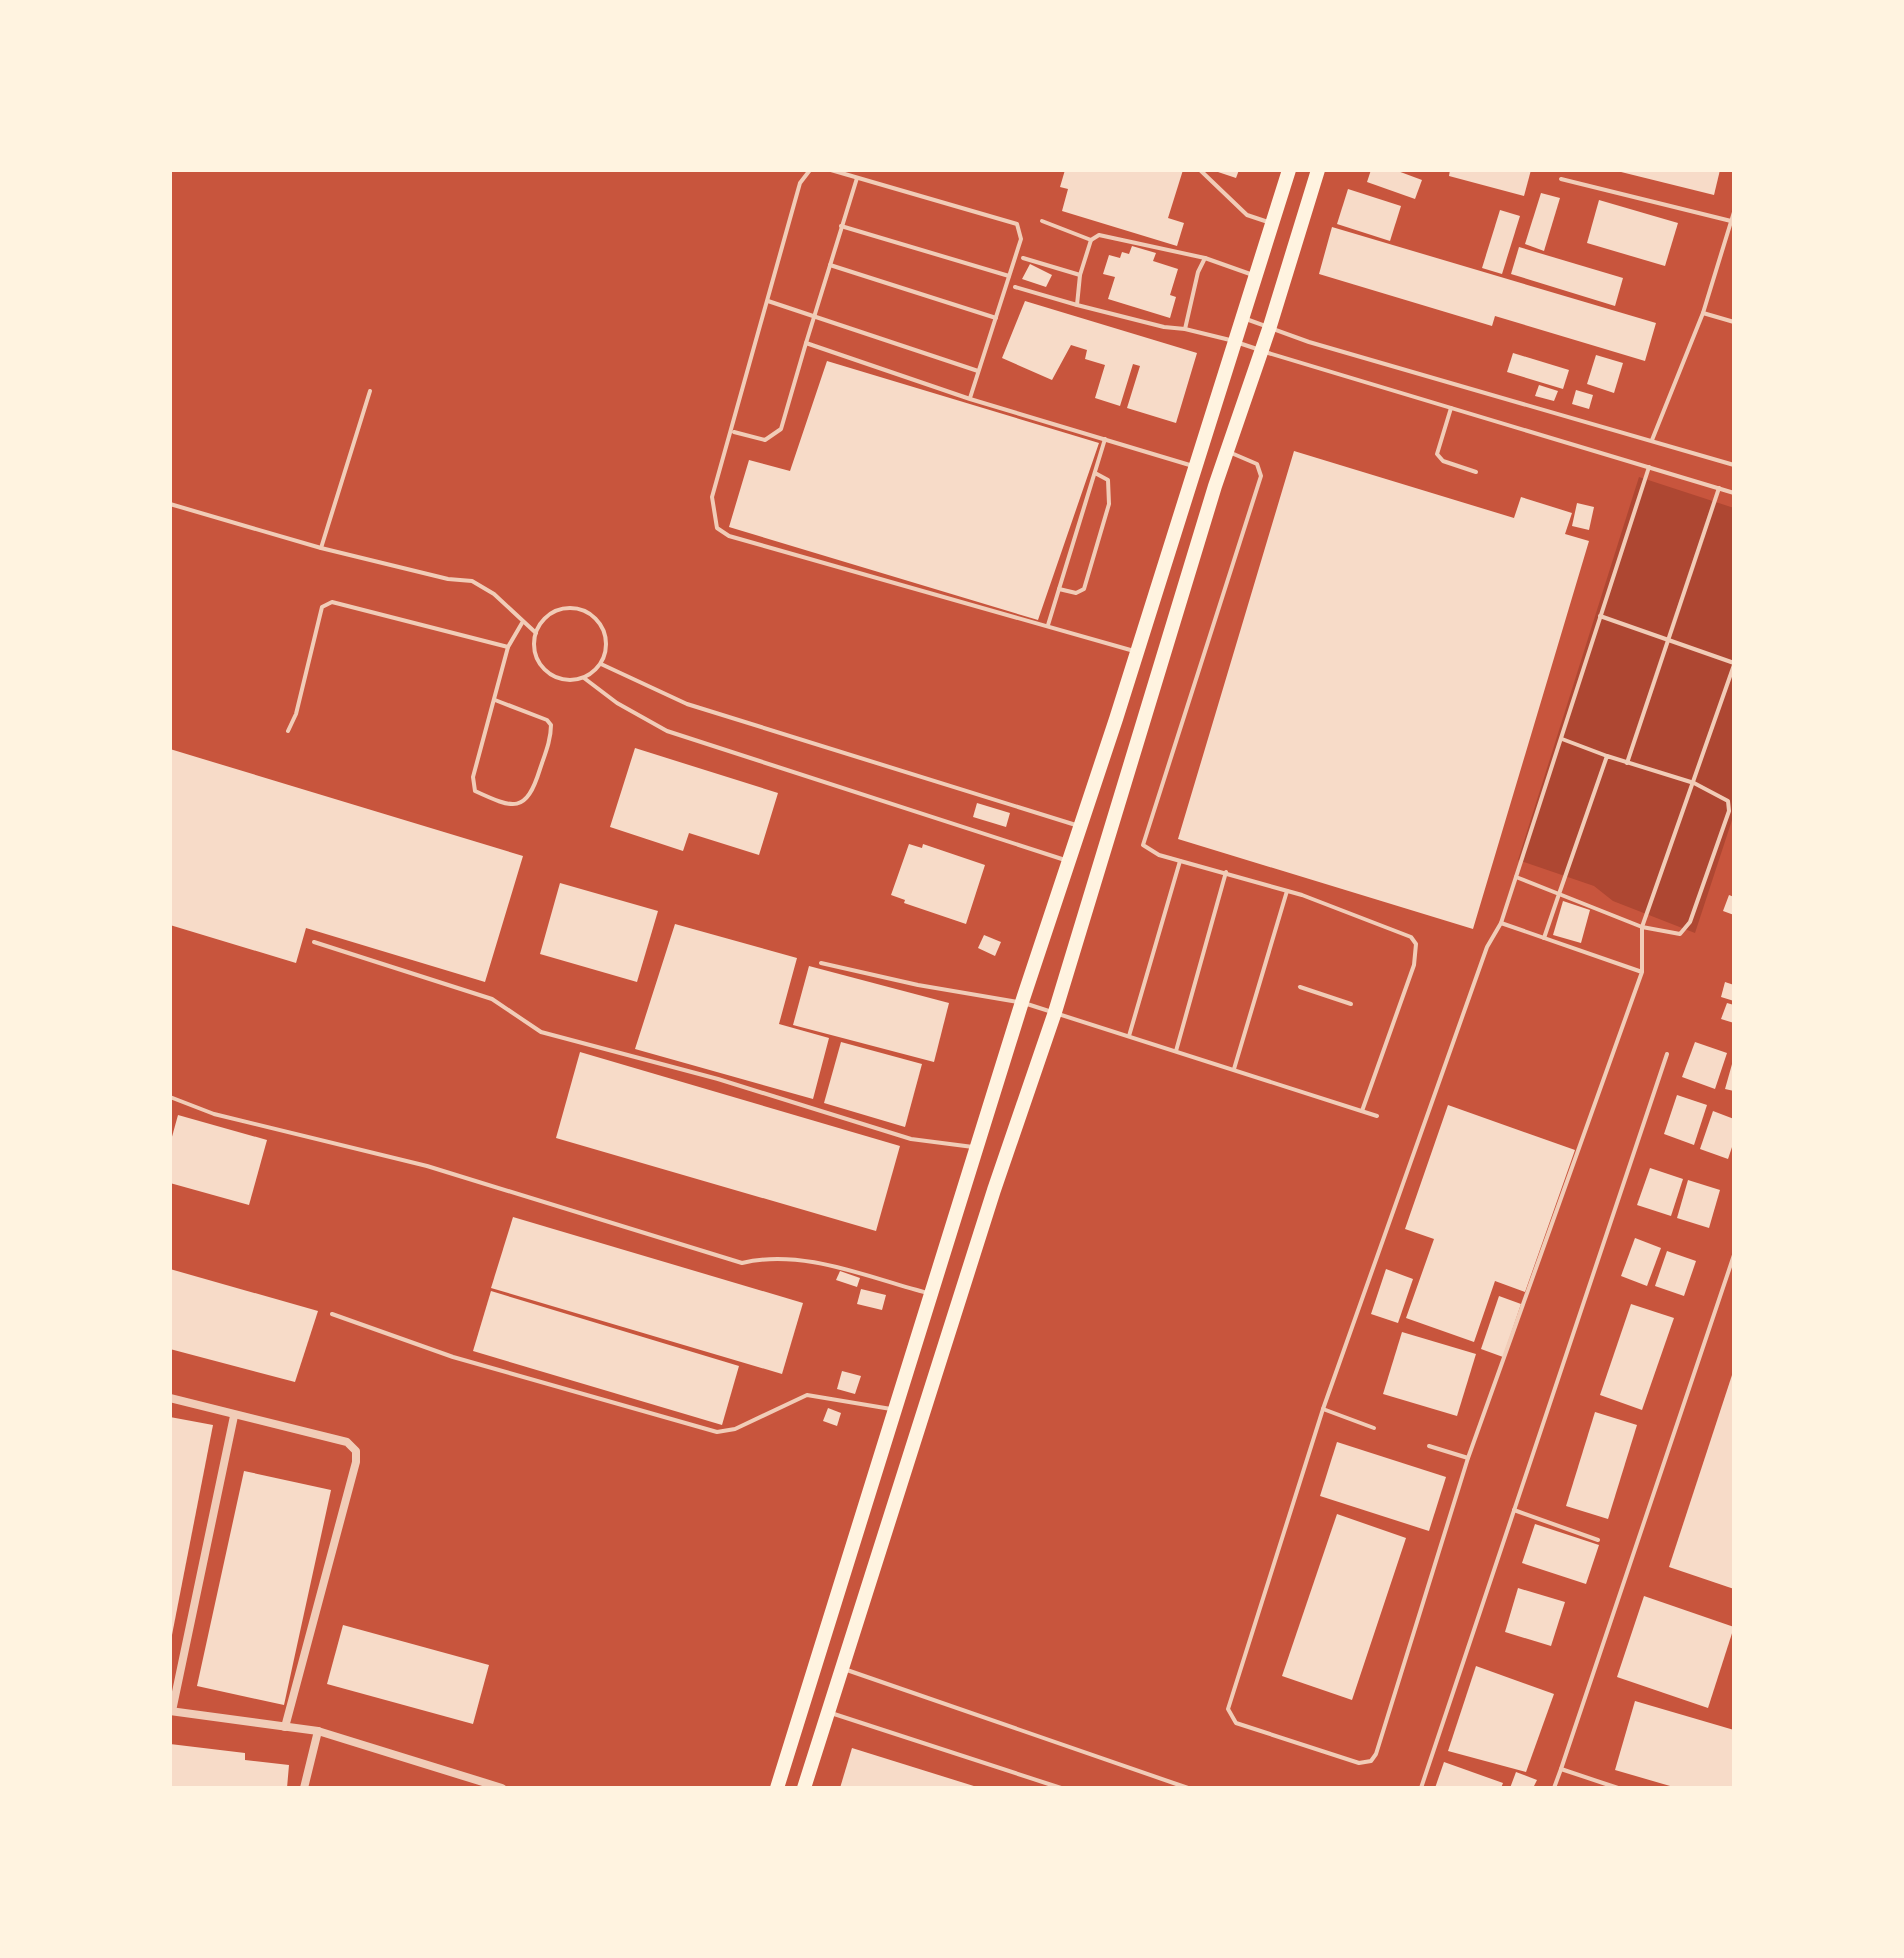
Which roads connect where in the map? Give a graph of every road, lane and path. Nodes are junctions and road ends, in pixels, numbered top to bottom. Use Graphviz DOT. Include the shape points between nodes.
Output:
graph roads {
  1 [pos="810,170"];
  2 [pos="831,170"];
  3 [pos="1200,170"];
  4 [pos="1289,170"];
  5 [pos="1318,170"];
  6 [pos="857,178"];
  7 [pos="1561,179"];
  8 [pos="1734,212"];
  9 [pos="1042,221"];
  10 [pos="1731,221"];
  11 [pos="1273,224"];
  12 [pos="841,226"];
  13 [pos="1091,240"];
  14 [pos="1023,258"];
  15 [pos="1205,258"];
  16 [pos="830,265"];
  17 [pos="1080,275"];
  18 [pos="1009,276"];
  19 [pos="1256,276"];
  20 [pos="1015,287"];
  21 [pos="768,301"];
  22 [pos="1077,305"];
  23 [pos="1703,313"];
  24 [pos="814,316"];
  25 [pos="1242,317"];
  26 [pos="996,318"];
  27 [pos="1734,322"];
  28 [pos="1270,326"];
  29 [pos="1185,329"];
  30 [pos="1235,341"];
  31 [pos="806,343"];
  32 [pos="1262,351"];
  33 [pos="979,372"];
  34 [pos="370,391"];
  35 [pos="970,399"];
  36 [pos="1451,408"];
  37 [pos="733,431"];
  38 [pos="1105,439"];
  39 [pos="1652,440"];
  40 [pos="1227,451"];
  41 [pos="1734,465"];
  42 [pos="1195,467"];
  43 [pos="1649,467"];
  44 [pos="1476,472"];
  45 [pos="1095,473"];
  46 [pos="1719,488"];
  47 [pos="1734,493"];
  48 [pos="170,504"];
  49 [pos="321,548"];
  50 [pos="1059,589"];
  51 [pos="1600,616"];
  52 [pos="522,623"];
  53 [pos="1048,625"];
  54 [pos="536,633"];
  55 [pos="1666,640"];
  56 [pos="508,647"];
  57 [pos="1137,652"];
  58 [pos="601,664"];
  59 [pos="1734,664"];
  60 [pos="584,678"];
  61 [pos="495,700"];
  62 [pos="288,731"];
  63 [pos="1562,739"];
  64 [pos="1607,756"];
  65 [pos="1627,763"];
  66 [pos="1694,783"];
  67 [pos="1081,827"];
  68 [pos="1180,861"];
  69 [pos="1070,862"];
  70 [pos="1226,872"];
  71 [pos="1516,877"];
  72 [pos="1287,891"];
  73 [pos="1559,894"];
  74 [pos="1501,923"];
  75 [pos="1642,927"];
  76 [pos="1544,938"];
  77 [pos="314,942"];
  78 [pos="821,963"];
  79 [pos="1642,972"];
  80 [pos="1300,987"];
  81 [pos="1022,1002"];
  82 [pos="1351,1004"];
  83 [pos="1055,1012"];
  84 [pos="1129,1036"];
  85 [pos="1176,1051"];
  86 [pos="1667,1054"];
  87 [pos="1234,1069"];
  88 [pos="170,1097"];
  89 [pos="1362,1111"];
  90 [pos="1377,1116"];
  91 [pos="976,1148"];
  92 [pos="1734,1255"];
  93 [pos="931,1293"];
  94 [pos="332,1314"];
  95 [pos="170,1398"];
  96 [pos="1323,1409"];
  97 [pos="893,1410"];
  98 [pos="234,1416"];
  99 [pos="1374,1428"];
  100 [pos="1429,1446"];
  101 [pos="1468,1458"];
  102 [pos="1514,1510"];
  103 [pos="1598,1540"];
  104 [pos="841,1668"];
  105 [pos="171,1711"];
  106 [pos="827,1712"];
  107 [pos="285,1727"];
  108 [pos="318,1731"];
  109 [pos="1561,1769"];
  110 [pos="304,1788"];
  111 [pos="502,1788"];
  112 [pos="777,1788"];
  113 [pos="804,1788"];
  114 [pos="1061,1788"];
  115 [pos="1188,1788"];
  116 [pos="1421,1788"];
  117 [pos="1554,1788"];
  118 [pos="1618,1788"];
  1 -- 21 [label="lane" via="800,183"];
  2 -- 6 [label="lane"];
  3 -- 11 [label="lane" via="1247,215"];
  4 -- 11 [label="main road"];
  5 -- 28 [label="main road"];
  6 -- 12 [label="lane"];
  6 -- 18 [label="lane" via="1017,224 1021,239"];
  7 -- 10 [label="lane"];
  8 -- 10 [label="lane"];
  9 -- 13 [label="lane"];
  10 -- 23 [label="lane"];
  11 -- 19 [label="main road"];
  12 -- 16 [label="lane"];
  12 -- 18 [label="lane"];
  13 -- 15 [label="lane" via="1109,235"];
  13 -- 17 [label="lane"];
  14 -- 17 [label="lane"];
  15 -- 19 [label="lane"];
  15 -- 29 [label="lane"];
  16 -- 24 [label="lane"];
  16 -- 26 [label="lane"];
  17 -- 22 [label="lane"];
  18 -- 26 [label="lane"];
  19 -- 25 [label="main road"];
  20 -- 22 [label="lane"];
  21 -- 24 [label="lane"];
  21 -- 37 [label="lane"];
  22 -- 29 [label="lane"];
  23 -- 27 [label="lane"];
  23 -- 39 [label="lane"];
  24 -- 31 [label="lane"];
  24 -- 33 [label="lane"];
  25 -- 28 [label="lane"];
  25 -- 30 [label="main road"];
  26 -- 33 [label="lane"];
  28 -- 32 [label="main road"];
  28 -- 39 [label="lane" via="1309,342"];
  29 -- 30 [label="lane"];
  30 -- 32 [label="lane"];
  30 -- 42 [label="main road"];
  31 -- 35 [label="lane"];
  31 -- 37 [label="lane" via="781,429 765,440"];
  32 -- 36 [label="lane"];
  32 -- 40 [label="main road"];
  33 -- 35 [label="lane"];
  34 -- 49 [label="lane"];
  35 -- 38 [label="lane"];
  36 -- 43 [label="lane"];
  36 -- 44 [label="lane" via="1437,454"];
  37 -- 53 [label="lane" via="712,497 717,528 729,536"];
  38 -- 42 [label="lane"];
  38 -- 45 [label="lane"];
  39 -- 41 [label="lane"];
  40 -- 68 [label="lane" via="1257,464 1261,476 1143,845"];
  40 -- 83 [label="main road"];
  42 -- 57 [label="main road"];
  43 -- 46 [label="lane"];
  43 -- 51 [label="lane"];
  45 -- 50 [label="lane"];
  45 -- 50 [label="lane" via="1108,480 1109,504 1084,589"];
  46 -- 47 [label="lane"];
  46 -- 55 [label="lane"];
  48 -- 49 [label="lane"];
  49 -- 52 [label="lane" via="472,581 494,594"];
  50 -- 53 [label="lane"];
  51 -- 55 [label="lane"];
  51 -- 63 [label="lane"];
  52 -- 54 [label="lane"];
  52 -- 56 [label="lane"];
  53 -- 57 [label="lane"];
  54 -- 58 [label="lane" via="561,609 589,613 605,636"];
  54 -- 60 [label="lane" via="536,656 547,672 564,680"];
  55 -- 59 [label="lane"];
  55 -- 65 [label="lane"];
  56 -- 61 [label="lane"];
  56 -- 62 [label="lane" via="332,602 322,607"];
  57 -- 67 [label="main road"];
  58 -- 60 [label="lane"];
  58 -- 67 [label="lane" via="687,704"];
  59 -- 66 [label="lane"];
  60 -- 69 [label="lane" via="667,731"];
  61 -- 61 [label="lane" via="551,725 532,795 522,804 507,806 475,791 473,777"];
  63 -- 64 [label="lane"];
  63 -- 71 [label="lane"];
  64 -- 65 [label="lane"];
  64 -- 73 [label="lane"];
  65 -- 66 [label="lane"];
  66 -- 75 [label="lane"];
  66 -- 75 [label="lane" via="1729,805 1690,922 1680,934"];
  67 -- 69 [label="main road"];
  68 -- 70 [label="lane"];
  68 -- 84 [label="lane"];
  69 -- 81 [label="main road"];
  70 -- 72 [label="lane"];
  70 -- 85 [label="lane"];
  71 -- 73 [label="lane"];
  71 -- 74 [label="lane"];
  72 -- 87 [label="lane"];
  72 -- 89 [label="lane" via="1411,937 1416,944 1414,965"];
  73 -- 75 [label="lane"];
  73 -- 76 [label="lane"];
  74 -- 76 [label="lane"];
  74 -- 96 [label="lane" via="1487,947"];
  75 -- 79 [label="lane"];
  76 -- 79 [label="lane"];
  77 -- 91 [label="lane" via="492,999 541,1032 718,1079 911,1139"];
  78 -- 81 [label="lane"];
  79 -- 101 [label="lane"];
  80 -- 82 [label="lane"];
  81 -- 83 [label="lane"];
  81 -- 91 [label="main road"];
  83 -- 84 [label="lane"];
  83 -- 104 [label="main road"];
  84 -- 85 [label="lane"];
  85 -- 87 [label="lane"];
  86 -- 102 [label="lane"];
  87 -- 89 [label="lane"];
  88 -- 93 [label="lane" via="214,1114 427,1166 742,1263 770,1256 807,1261"];
  89 -- 90 [label="lane"];
  91 -- 93 [label="main road"];
  92 -- 109 [label="lane"];
  93 -- 97 [label="main road"];
  94 -- 97 [label="lane" via="453,1357 717,1432 735,1429 807,1395"];
  95 -- 98 [label="street"];
  96 -- 99 [label="lane"];
  96 -- 101 [label="lane" via="1228,1709 1230,1717 1244,1726 1341,1759 1371,1761"];
  97 -- 112 [label="main road"];
  98 -- 105 [label="street"];
  98 -- 107 [label="street" via="347,1442 356,1451"];
  100 -- 101 [label="lane"];
  102 -- 103 [label="lane"];
  102 -- 116 [label="lane"];
  104 -- 106 [label="main road"];
  104 -- 115 [label="lane"];
  105 -- 107 [label="street"];
  106 -- 113 [label="main road"];
  106 -- 114 [label="lane"];
  107 -- 108 [label="street"];
  108 -- 110 [label="street"];
  108 -- 111 [label="street"];
  109 -- 117 [label="lane"];
  109 -- 118 [label="lane"];
}
